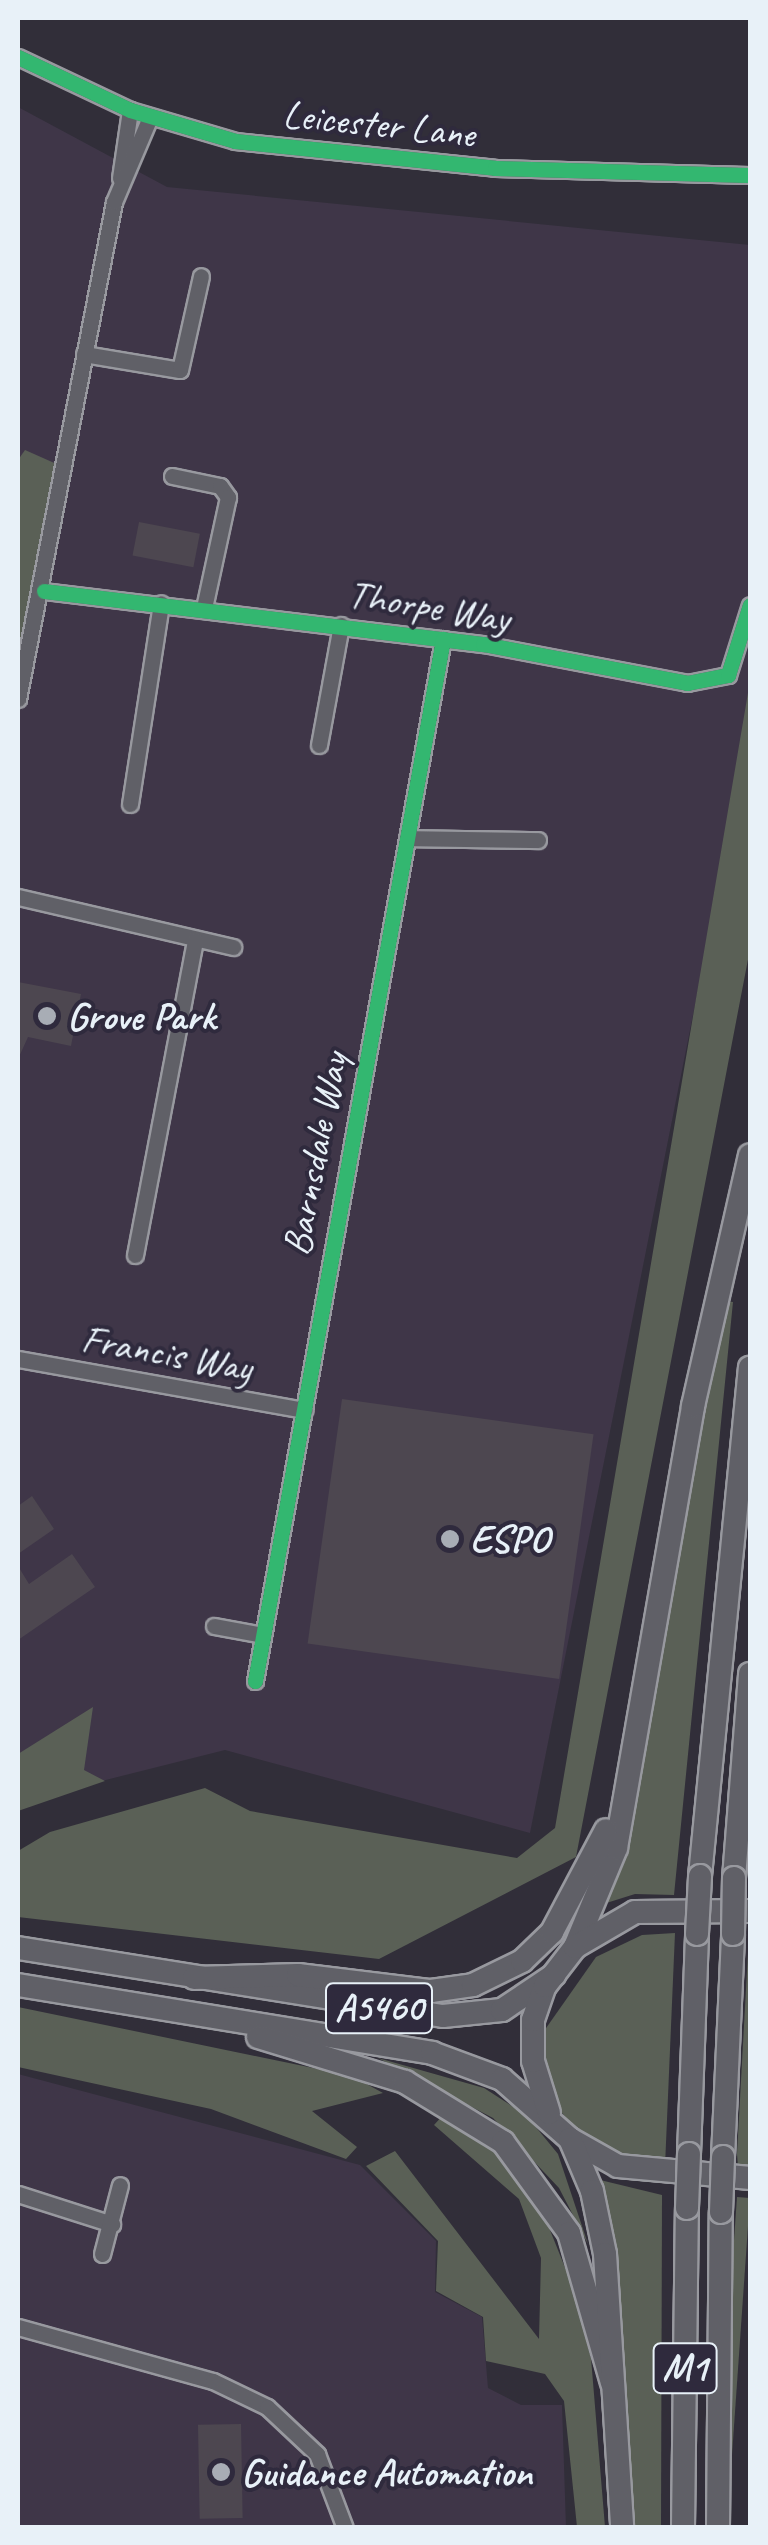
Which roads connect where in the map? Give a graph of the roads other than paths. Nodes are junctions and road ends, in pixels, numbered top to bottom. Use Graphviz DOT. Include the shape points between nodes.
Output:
graph roads {
  1 [pos="18,57"];
  2 [pos="130,110"];
  3 [pos="150,117"];
  4 [pos="750,175"];
  5 [pos="120,182"];
  6 [pos="201,276"];
  7 [pos="84,354"];
  8 [pos="172,476"];
  9 [pos="44,590"];
  10 [pos="162,603"];
  11 [pos="750,605"];
  12 [pos="204,608"];
  13 [pos="341,625"];
  14 [pos="443,639"];
  15 [pos="18,699"];
  16 [pos="319,745"];
  17 [pos="130,804"];
  18 [pos="407,838"];
  19 [pos="538,840"];
  20 [pos="18,897"];
  21 [pos="195,940"];
  22 [pos="233,947"];
  23 [pos="750,1155"];
  24 [pos="135,1256"];
  25 [pos="18,1359"];
  26 [pos="750,1367"];
  27 [pos="305,1410"];
  28 [pos="214,1626"];
  29 [pos="263,1635"];
  30 [pos="750,1674"];
  31 [pos="255,1681"];
  32 [pos="636,1720"];
  33 [pos="750,1912"];
  34 [pos="574,1946"];
  35 [pos="18,1948"];
  36 [pos="554,1975"];
  37 [pos="194,1978"];
  38 [pos="18,1985"];
  39 [pos="202,2019"];
  40 [pos="549,2113"];
  41 [pos="570,2140"];
  42 [pos="750,2178"];
  43 [pos="120,2185"];
  44 [pos="18,2194"];
  45 [pos="112,2224"];
  46 [pos="102,2254"];
  47 [pos="18,2327"];
  48 [pos="612,2382"];
  49 [pos="344,2528"];
  50 [pos="622,2528"];
  51 [pos="683,2528"];
  52 [pos="718,2528"];
  1 -- 2 [label="street, Leicester Lane"];
  2 -- 3 [label="street, Leicester Lane"];
  2 -- 5 [label="street"];
  3 -- 4 [label="street, Leicester Lane" via="316,153 605,174"];
  3 -- 5 [label="street"];
  5 -- 7 [label="street"];
  6 -- 7 [label="street" via="180,370"];
  7 -- 9 [label="street"];
  8 -- 12 [label="street" via="220,486 228,497"];
  9 -- 10 [label="street, Thorpe Way"];
  9 -- 15 [label="street"];
  10 -- 12 [label="street, Thorpe Way"];
  10 -- 17 [label="street"];
  11 -- 14 [label="street, Thorpe Way" via="739,658 728,675 707,682"];
  12 -- 13 [label="street, Thorpe Way"];
  13 -- 14 [label="street, Thorpe Way"];
  13 -- 16 [label="street"];
  14 -- 18 [label="street, Barnsdale Way"];
  18 -- 19 [label="street"];
  18 -- 27 [label="street, Barnsdale Way"];
  20 -- 21 [label="street"];
  21 -- 22 [label="street"];
  21 -- 24 [label="street"];
  23 -- 32 [label="highway" via="692,1406"];
  25 -- 27 [label="street, Francis Way"];
  26 -- 51 [label="highway, M1, bridge" via="700,1876"];
  27 -- 29 [label="street, Barnsdale Way"];
  28 -- 29 [label="street"];
  29 -- 31 [label="street, Barnsdale Way"];
  30 -- 52 [label="highway, M1, bridge" via="723,2157"];
  32 -- 34 [label="highway" via="616,1848"];
  32 -- 37 [label="highway" via="587,1878 552,1932 511,1968 431,1991 298,1975"];
  33 -- 34 [label="highway" via="635,1912"];
  34 -- 36 [label="highway"];
  35 -- 37 [label="highway, A5460"];
  36 -- 37 [label="highway, A5460" via="515,2004 460,2016"];
  36 -- 40 [label="highway" via="532,2030"];
  38 -- 39 [label="highway, A5460"];
  39 -- 40 [label="highway, A5460" via="447,2057 502,2079"];
  39 -- 48 [label="highway" via="405,2082 503,2142 569,2233"];
  40 -- 41 [label="highway"];
  41 -- 42 [label="highway" via="630,2170"];
  41 -- 48 [label="highway" via="600,2220"];
  43 -- 45 [label="street"];
  44 -- 45 [label="street"];
  45 -- 46 [label="street"];
  47 -- 49 [label="street" via="233,2388 300,2434 329,2477"];
  48 -- 50 [label="highway"];
}
